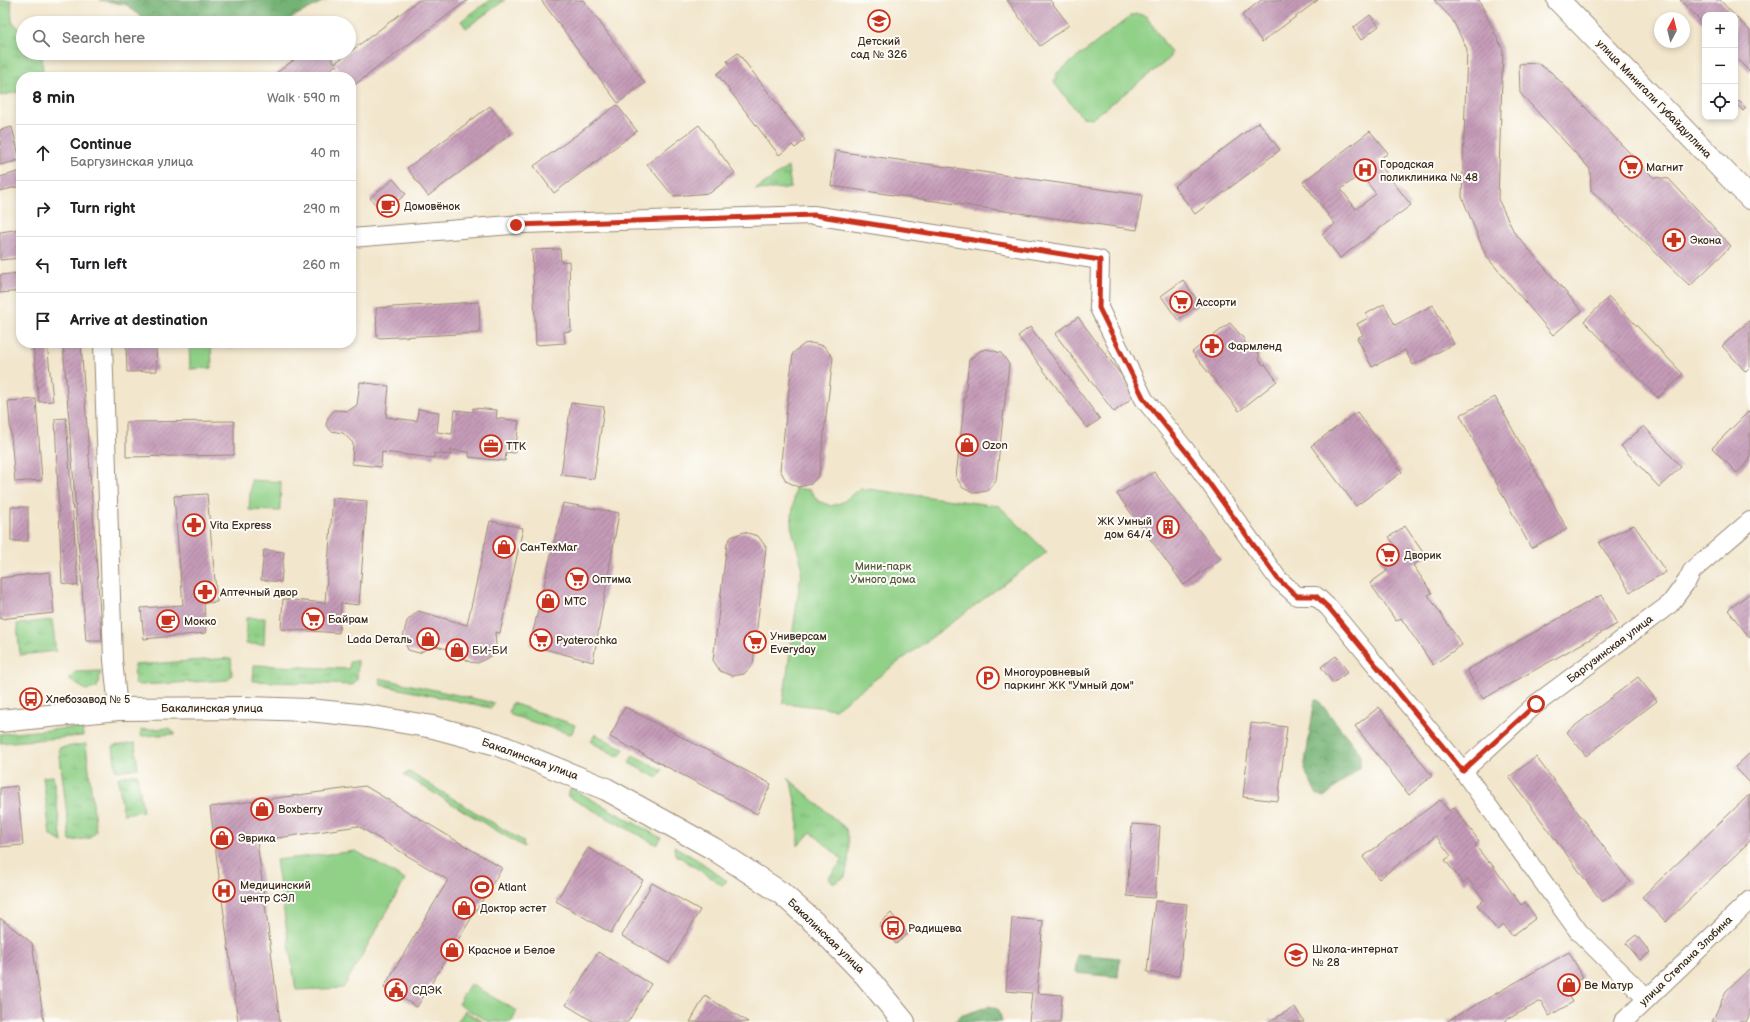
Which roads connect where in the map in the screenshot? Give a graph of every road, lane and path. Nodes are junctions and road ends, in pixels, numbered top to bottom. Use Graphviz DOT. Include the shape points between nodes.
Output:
graph roads {
  1 [pos="1558,0"];
  2 [pos="1750,198"];
  3 [pos="356,238"];
  4 [pos="103,348"];
  5 [pos="1750,521"];
  6 [pos="118,709"];
  7 [pos="0,720"];
  8 [pos="1463,771"];
  9 [pos="1750,900"];
  10 [pos="1647,999"];
  11 [pos="904,1022"];
  12 [pos="1623,1022"];
  1 -- 2 [label="main road, улица Минигали Губайдуллина"];
  3 -- 8 [label="street" via="523,224 814,215 1100,260 1099,308 1144,399 1191,458 1278,579 1297,596 1316,596 1329,608"];
  4 -- 6 [label="street" via="112,660"];
  5 -- 8 [label="street, Баргузинская улица" via="1692,571 1670,604 1536,704"];
  6 -- 7 [label="main road, Бакалинская улица"];
  6 -- 11 [label="main road, Бакалинская улица" via="246,708 309,710 367,716 432,727 496,744 568,772 606,789 714,849 781,893 816,924 866,976"];
  8 -- 10 [label="street" via="1579,932"];
  9 -- 10 [label="street, улица Степана Злобина"];
  10 -- 12 [label="street, улица Степана Злобина"];
}
